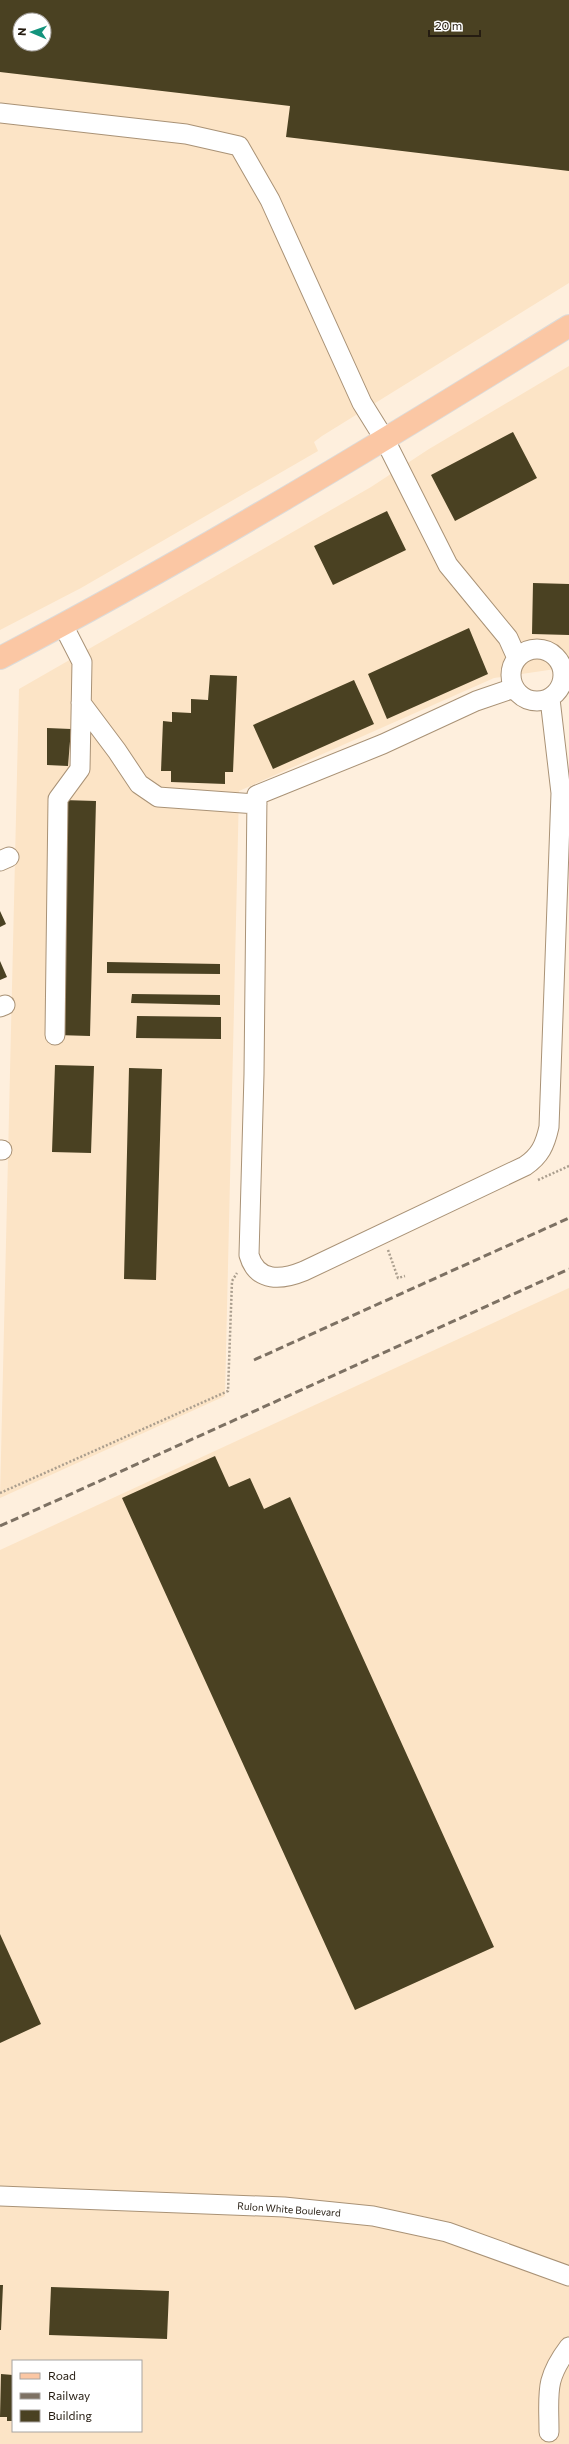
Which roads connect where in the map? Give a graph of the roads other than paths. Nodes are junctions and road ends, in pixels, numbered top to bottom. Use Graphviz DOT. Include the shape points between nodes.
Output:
graph roads {
  1 [pos="0,113"];
  2 [pos="569,326"];
  3 [pos="385,440"];
  4 [pos="63,625"];
  5 [pos="0,658"];
  6 [pos="517,658"];
  7 [pos="566,679"];
  8 [pos="514,688"];
  9 [pos="550,699"];
  10 [pos="81,703"];
  11 [pos="257,804"];
  12 [pos="55,1035"];
  13 [pos="0,2196"];
  14 [pos="569,2276"];
  15 [pos="569,2347"];
  16 [pos="569,2370"];
  17 [pos="550,2438"];
  1 -- 3 [label="street" via="186,134 239,146 270,200 362,403"];
  2 -- 3 [label="main road"];
  3 -- 4 [label="main road" via="196,552"];
  3 -- 6 [label="street" via="448,565 508,638"];
  4 -- 5 [label="main road"];
  4 -- 10 [label="street" via="82,662"];
  6 -- 7 [label="street" via="524,652 544,649 559,660"];
  6 -- 8 [label="street" via="512,667 511,678"];
  7 -- 9 [label="street"];
  8 -- 9 [label="street" via="520,696 529,701 540,702"];
  8 -- 11 [label="street" via="476,701 383,744 257,795"];
  9 -- 11 [label="street" via="561,792 549,1127 543,1147 535,1160 525,1166 304,1271 283,1278 271,1278 260,1273 249,1255"];
  10 -- 11 [label="street" via="139,784 158,797"];
  10 -- 12 [label="street" via="80,769 58,799"];
  13 -- 14 [label="street, Rulon White Boulevard" via="284,2207 373,2216 447,2232"];
  15 -- 17 [label="street" via="555,2366 550,2381"];
  16 -- 17 [label="street" via="562,2382 559,2406"];
}
